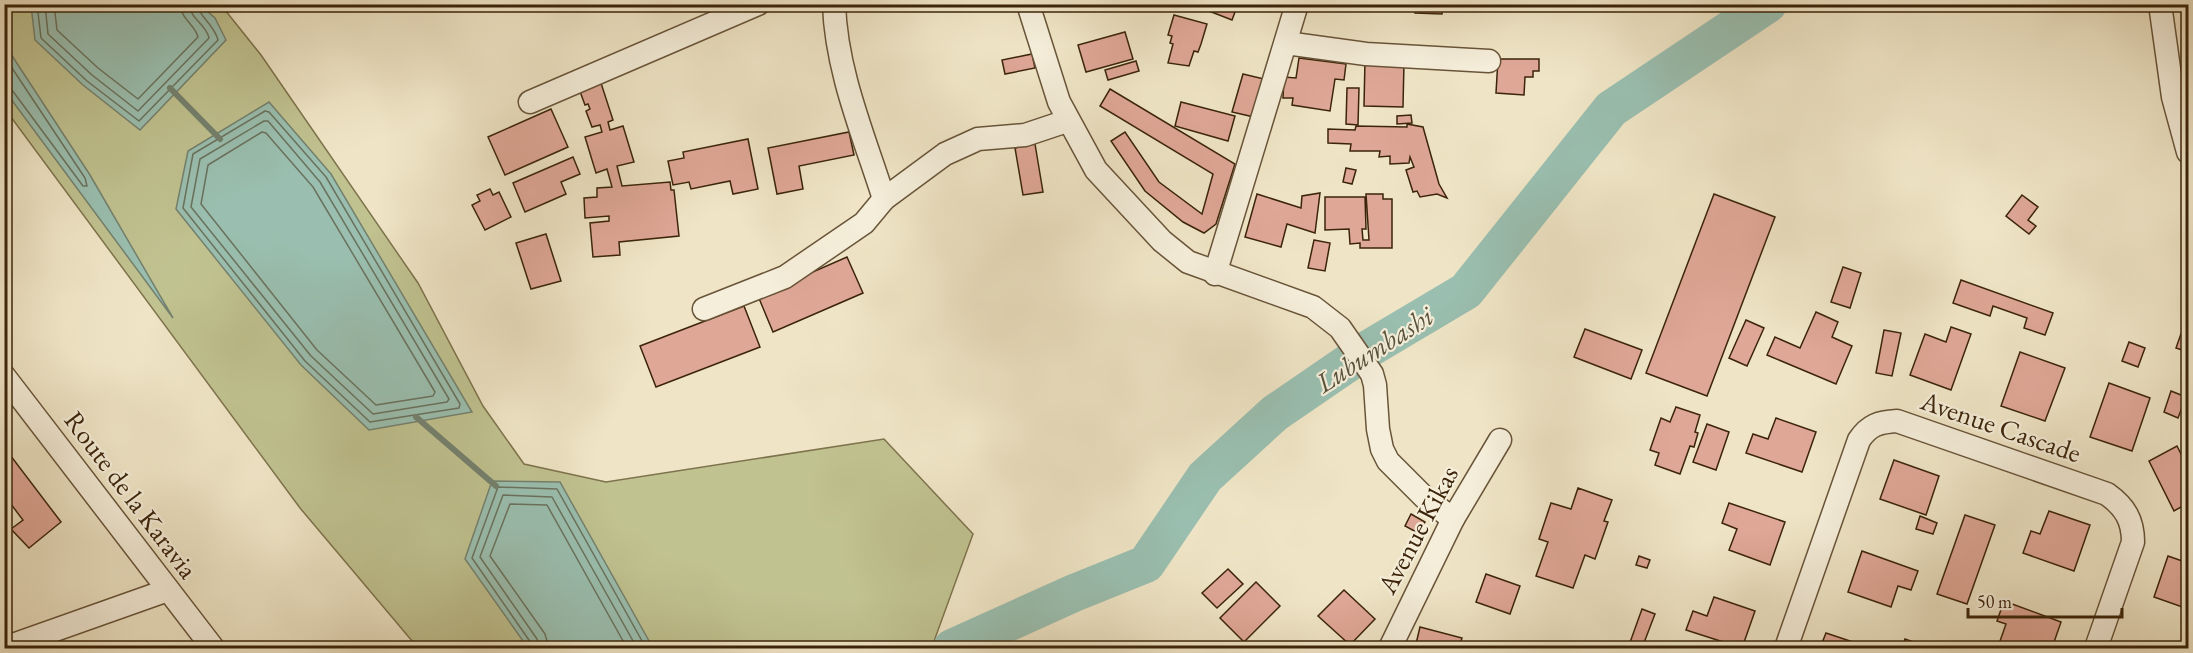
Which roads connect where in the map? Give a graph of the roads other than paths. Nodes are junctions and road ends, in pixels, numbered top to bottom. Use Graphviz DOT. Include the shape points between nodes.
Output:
graph roads {
  1 [pos="758,4"];
  2 [pos="834,4"];
  3 [pos="1028,4"];
  4 [pos="1297,4"];
  5 [pos="2160,4"];
  6 [pos="1286,43"];
  7 [pos="1490,61"];
  8 [pos="530,102"];
  9 [pos="1067,121"];
  10 [pos="2188,152"];
  11 [pos="885,199"];
  12 [pos="1215,274"];
  13 [pos="704,309"];
  14 [pos="4,376"];
  15 [pos="1500,440"];
  16 [pos="1453,519"];
  17 [pos="168,590"];
  18 [pos="4,648"];
  19 [pos="213,648"];
  20 [pos="1390,648"];
  21 [pos="1786,648"];
  22 [pos="2096,648"];
  1 -- 8 [label="street"];
  2 -- 11 [label="street" via="846,78"];
  3 -- 9 [label="street"];
  4 -- 6 [label="street"];
  5 -- 10 [label="street" via="2173,97"];
  6 -- 7 [label="street" via="1366,54"];
  6 -- 12 [label="street"];
  9 -- 11 [label="street" via="1024,135 994,136 969,143 926,166"];
  9 -- 12 [label="street" via="1096,170 1118,196 1188,262"];
  11 -- 13 [label="street" via="864,224 785,277"];
  12 -- 16 [label="street" via="1326,314 1348,337 1372,374 1378,429 1388,460 1425,498"];
  14 -- 17 [label="street, Route de la Karavia"];
  15 -- 16 [label="street, Avenue Kikas"];
  16 -- 20 [label="street, Avenue Kikas"];
  17 -- 18 [label="street"];
  17 -- 19 [label="street, Route de la Karavia"];
  21 -- 22 [label="street, Avenue Cascade" via="1859,440 1871,426 1897,421 2107,494 2120,503 2133,527 2133,542"];
}
